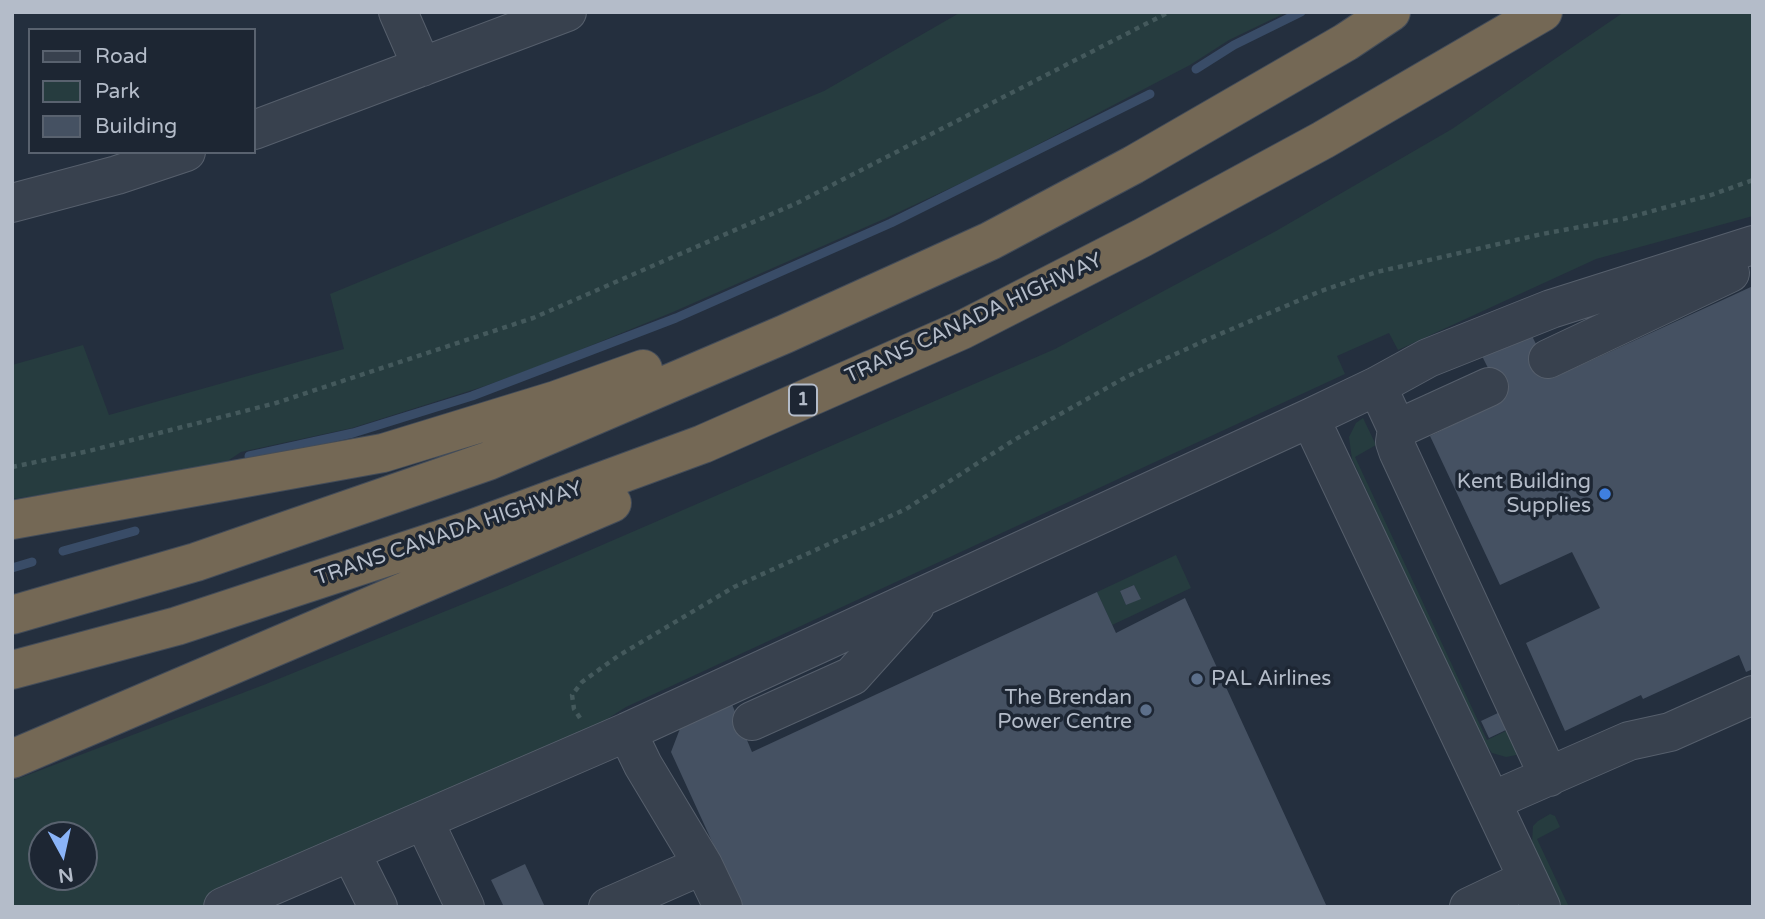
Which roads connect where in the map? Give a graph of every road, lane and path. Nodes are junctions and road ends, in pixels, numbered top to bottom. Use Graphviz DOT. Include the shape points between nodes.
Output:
graph roads {
  1 [pos="398,12"];
  2 [pos="567,12"];
  3 [pos="1169,12"];
  4 [pos="1391,12"];
  5 [pos="1543,12"];
  6 [pos="422,67"];
  7 [pos="256,130"];
  8 [pos="180,154"];
  9 [pos="1753,180"];
  10 [pos="12,203"];
  11 [pos="990,242"];
  12 [pos="1753,246"];
  13 [pos="1753,262"];
  14 [pos="962,330"];
  15 [pos="1548,359"];
  16 [pos="1377,386"];
  17 [pos="1489,387"];
  18 [pos="1310,418"];
  19 [pos="1397,429"];
  20 [pos="12,467"];
  21 [pos="12,520"];
  22 [pos="925,595"];
  23 [pos="12,615"];
  24 [pos="12,670"];
  25 [pos="1753,695"];
  26 [pos="752,721"];
  27 [pos="612,738"];
  28 [pos="12,759"];
  29 [pos="1549,777"];
  30 [pos="1492,801"];
  31 [pos="424,821"];
  32 [pos="351,853"];
  33 [pos="703,865"];
  34 [pos="1534,893"];
  35 [pos="223,907"];
  36 [pos="378,907"];
  37 [pos="465,907"];
  38 [pos="608,907"];
  39 [pos="723,907"];
  40 [pos="1469,907"];
  1 -- 6 [label="street"];
  2 -- 6 [label="street"];
  3 -- 20 [label="path" via="797,203 533,318 276,403"];
  4 -- 11 [label="highway" via="1133,165"];
  5 -- 14 [label="highway, TRANS CANADA HIGHWAY / 1" via="1323,140"];
  6 -- 7 [label="street"];
  8 -- 10 [label="street"];
  9 -- 27 [label="path" via="1623,219 1377,272 1263,314 1128,376 1014,440 906,509 734,587 618,656 572,695 574,709"];
  11 -- 21 [label="highway" via="556,400 383,453"];
  11 -- 23 [label="highway" via="488,461 196,562"];
  12 -- 16 [label="street" via="1551,309 1428,358"];
  13 -- 15 [label="street"];
  14 -- 24 [label="highway, TRANS CANADA HIGHWAY / 1" via="702,444 463,533 177,626"];
  14 -- 28 [label="highway" via="639,492"];
  16 -- 18 [label="street"];
  16 -- 19 [label="street"];
  17 -- 19 [label="street"];
  18 -- 22 [label="street"];
  18 -- 30 [label="street"];
  19 -- 29 [label="street" via="1398,450"];
  22 -- 26 [label="street" via="852,676"];
  22 -- 27 [label="street"];
  25 -- 29 [label="street" via="1670,732 1629,741"];
  27 -- 31 [label="street"];
  27 -- 33 [label="street" via="643,765"];
  29 -- 30 [label="street"];
  30 -- 34 [label="street"];
  31 -- 32 [label="street"];
  31 -- 37 [label="street"];
  32 -- 35 [label="street"];
  32 -- 36 [label="street"];
  33 -- 38 [label="street"];
  33 -- 39 [label="street"];
  34 -- 40 [label="street"];
}
